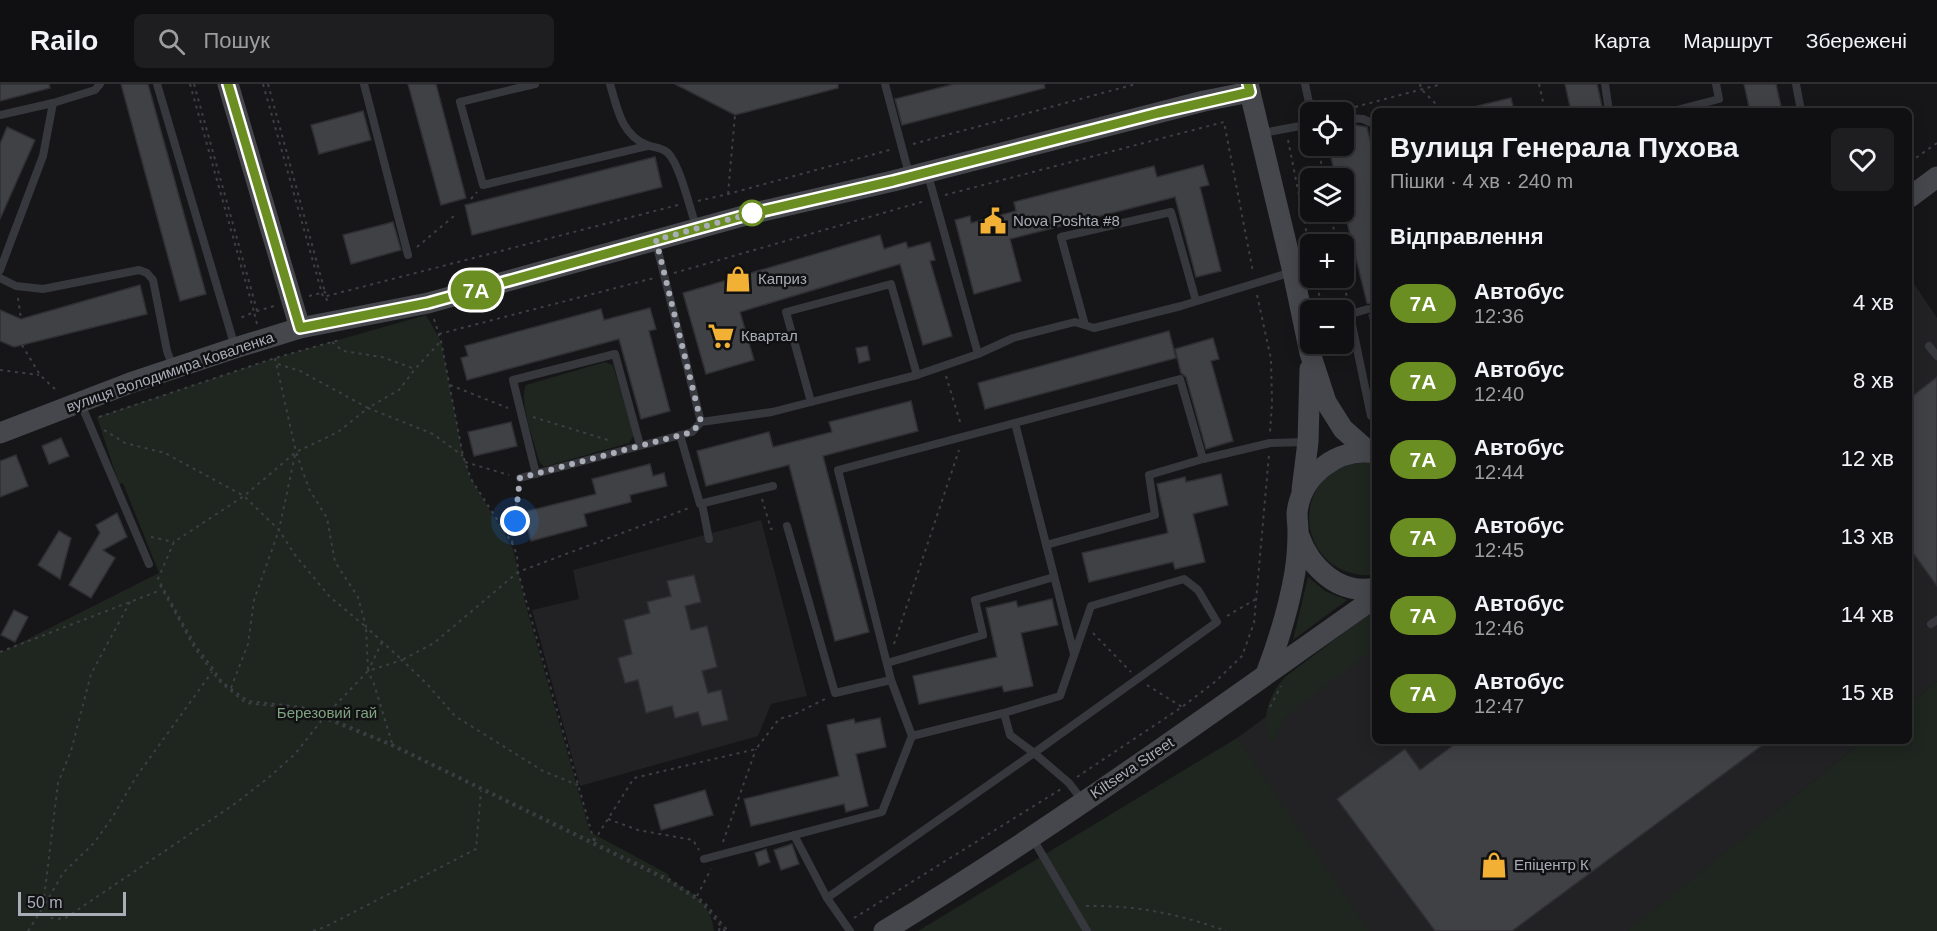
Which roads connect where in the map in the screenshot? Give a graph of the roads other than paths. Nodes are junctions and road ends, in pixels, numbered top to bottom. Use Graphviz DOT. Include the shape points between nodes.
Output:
graph roads {
  1 [pos="100,84"];
  2 [pos="157,84"];
  3 [pos="228,84"];
  4 [pos="364,84"];
  5 [pos="535,84"];
  6 [pos="610,84"];
  7 [pos="1305,84"];
  8 [pos="1605,84"];
  9 [pos="1716,84"];
  10 [pos="1796,84"];
  11 [pos="887,85"];
  12 [pos="1249,88"];
  13 [pos="1309,102"];
  14 [pos="53,103"];
  15 [pos="1609,108"];
  16 [pos="1684,108"];
  17 [pos="1800,108"];
  18 [pos="0,115"];
  19 [pos="1354,118"];
  20 [pos="1372,123"];
  21 [pos="1300,126"];
  22 [pos="1261,134"];
  23 [pos="647,146"];
  24 [pos="918,173"];
  25 [pos="1937,177"];
  26 [pos="1912,196"];
  27 [pos="697,228"];
  28 [pos="656,240"];
  29 [pos="408,255"];
  30 [pos="0,270"];
  31 [pos="1293,272"];
  32 [pos="0,278"];
  33 [pos="1301,300"];
  34 [pos="1196,301"];
  35 [pos="1368,309"];
  36 [pos="1354,312"];
  37 [pos="1085,325"];
  38 [pos="300,328"];
  39 [pos="1354,341"];
  40 [pos="1929,345"];
  41 [pos="235,348"];
  42 [pos="978,354"];
  43 [pos="1310,354"];
  44 [pos="1310,354"];
  45 [pos="1937,356"];
  46 [pos="174,369"];
  47 [pos="917,375"];
  48 [pos="811,402"];
  49 [pos="77,406"];
  50 [pos="1372,417"];
  51 [pos="701,422"];
  52 [pos="1015,423"];
  53 [pos="0,434"];
  54 [pos="680,435"];
  55 [pos="1308,442"];
  56 [pos="640,445"];
  57 [pos="1372,452"];
  58 [pos="1203,459"];
  59 [pos="536,474"];
  60 [pos="520,478"];
  61 [pos="773,486"];
  62 [pos="1302,494"];
  63 [pos="701,504"];
  64 [pos="787,525"];
  65 [pos="1298,532"];
  66 [pos="709,539"];
  67 [pos="1046,546"];
  68 [pos="149,564"];
  69 [pos="1054,577"];
  70 [pos="1372,588"];
  71 [pos="1372,600"];
  72 [pos="1074,655"];
  73 [pos="887,663"];
  74 [pos="1266,674"];
  75 [pos="891,680"];
  76 [pos="1004,713"];
  77 [pos="912,736"];
  78 [pos="1034,753"];
  79 [pos="1083,801"];
  80 [pos="794,835"];
  81 [pos="1033,837"];
  82 [pos="704,859"];
  83 [pos="827,898"];
  84 [pos="848,927"];
  85 [pos="884,931"];
  86 [pos="1087,931"];
  1 -- 14 [label="lane" via="96,90"];
  2 -- 41 [label="lane"];
  3 -- 38 [label="main road"];
  4 -- 29 [label="lane"];
  5 -- 23 [label="lane" via="460,102 483,185"];
  6 -- 23 [label="lane" via="627,131"];
  7 -- 13 [label="lane"];
  8 -- 15 [label="lane"];
  9 -- 16 [label="lane" via="1719,99"];
  10 -- 17 [label="lane"];
  11 -- 24 [label="lane" via="901,147"];
  12 -- 22 [label="main road"];
  12 -- 24 [label="main road, вулиця Володимира Коваленка"];
  14 -- 18 [label="lane"];
  14 -- 30 [label="lane" via="44,156"];
  19 -- 20 [label="lane"];
  21 -- 22 [label="lane"];
  22 -- 31 [label="main road"];
  23 -- 27 [label="lane" via="660,148 674,162"];
  24 -- 27 [label="main road, вулиця Володимира Коваленка"];
  24 -- 42 [label="lane"];
  25 -- 26 [label="main road"];
  27 -- 28 [label="main road, вулиця Володимира Коваленка"];
  28 -- 38 [label="main road, вулиця Володимира Коваленка" via="428,303"];
  28 -- 51 [label="lane"];
  31 -- 33 [label="main road"];
  31 -- 34 [label="lane"];
  32 -- 46 [label="lane" via="16,286 43,289 139,270 147,273 153,280"];
  34 -- 37 [label="lane" via="1094,328"];
  34 -- 37 [label="lane" via="1171,212 1060,237"];
  35 -- 36 [label="lane"];
  37 -- 42 [label="lane" via="1075,322 1013,338"];
  38 -- 41 [label="main road, вулиця Володимира Коваленка"];
  39 -- 50 [label="lane"];
  40 -- 45 [label="lane"];
  41 -- 46 [label="main road, вулиця Володимира Коваленка"];
  42 -- 47 [label="lane"];
  43 -- 55 [label="main road"];
  44 -- 57 [label="main road" via="1326,402 1343,429"];
  46 -- 49 [label="main road, вулиця Володимира Коваленка"];
  47 -- 48 [label="lane"];
  47 -- 48 [label="lane" via="891,284 786,312"];
  48 -- 51 [label="lane"];
  49 -- 53 [label="main road, вулиця Володимира Коваленка"];
  49 -- 68 [label="lane"];
  51 -- 54 [label="lane" via="692,432"];
  52 -- 58 [label="lane" via="1180,379"];
  52 -- 67 [label="lane"];
  52 -- 73 [label="lane" via="838,470"];
  54 -- 56 [label="lane"];
  54 -- 63 [label="lane"];
  55 -- 58 [label="lane" via="1270,443"];
  55 -- 62 [label="main road"];
  56 -- 59 [label="lane"];
  56 -- 59 [label="lane" via="615,354 513,380"];
  57 -- 62 [label="main road" via="1347,454 1328,462"];
  58 -- 67 [label="lane" via="1149,475 1155,515"];
  59 -- 60 [label="lane"];
  61 -- 63 [label="lane"];
  62 -- 65 [label="main road"];
  63 -- 66 [label="lane"];
  64 -- 75 [label="lane" via="836,693"];
  65 -- 70 [label="main road" via="1316,568 1350,587"];
  65 -- 74 [label="main road" via="1296,570 1280,637"];
  67 -- 69 [label="lane"];
  69 -- 72 [label="lane"];
  69 -- 73 [label="lane" via="975,600 983,635"];
  71 -- 74 [label="main road, Kiltseva Street"];
  72 -- 76 [label="lane" via="1060,696"];
  72 -- 78 [label="lane" via="1091,606 1184,579 1198,590 1217,622"];
  73 -- 75 [label="lane"];
  74 -- 79 [label="main road, Kiltseva Street"];
  75 -- 77 [label="lane"];
  76 -- 77 [label="lane"];
  76 -- 78 [label="lane" via="1010,735"];
  77 -- 80 [label="lane" via="882,812"];
  78 -- 79 [label="lane" via="1069,783"];
  78 -- 83 [label="lane"];
  79 -- 81 [label="main road, Kiltseva Street"];
  80 -- 82 [label="lane"];
  80 -- 83 [label="lane"];
  81 -- 85 [label="main road, Kiltseva Street"];
  81 -- 86 [label="lane"];
  83 -- 84 [label="lane"];
}
